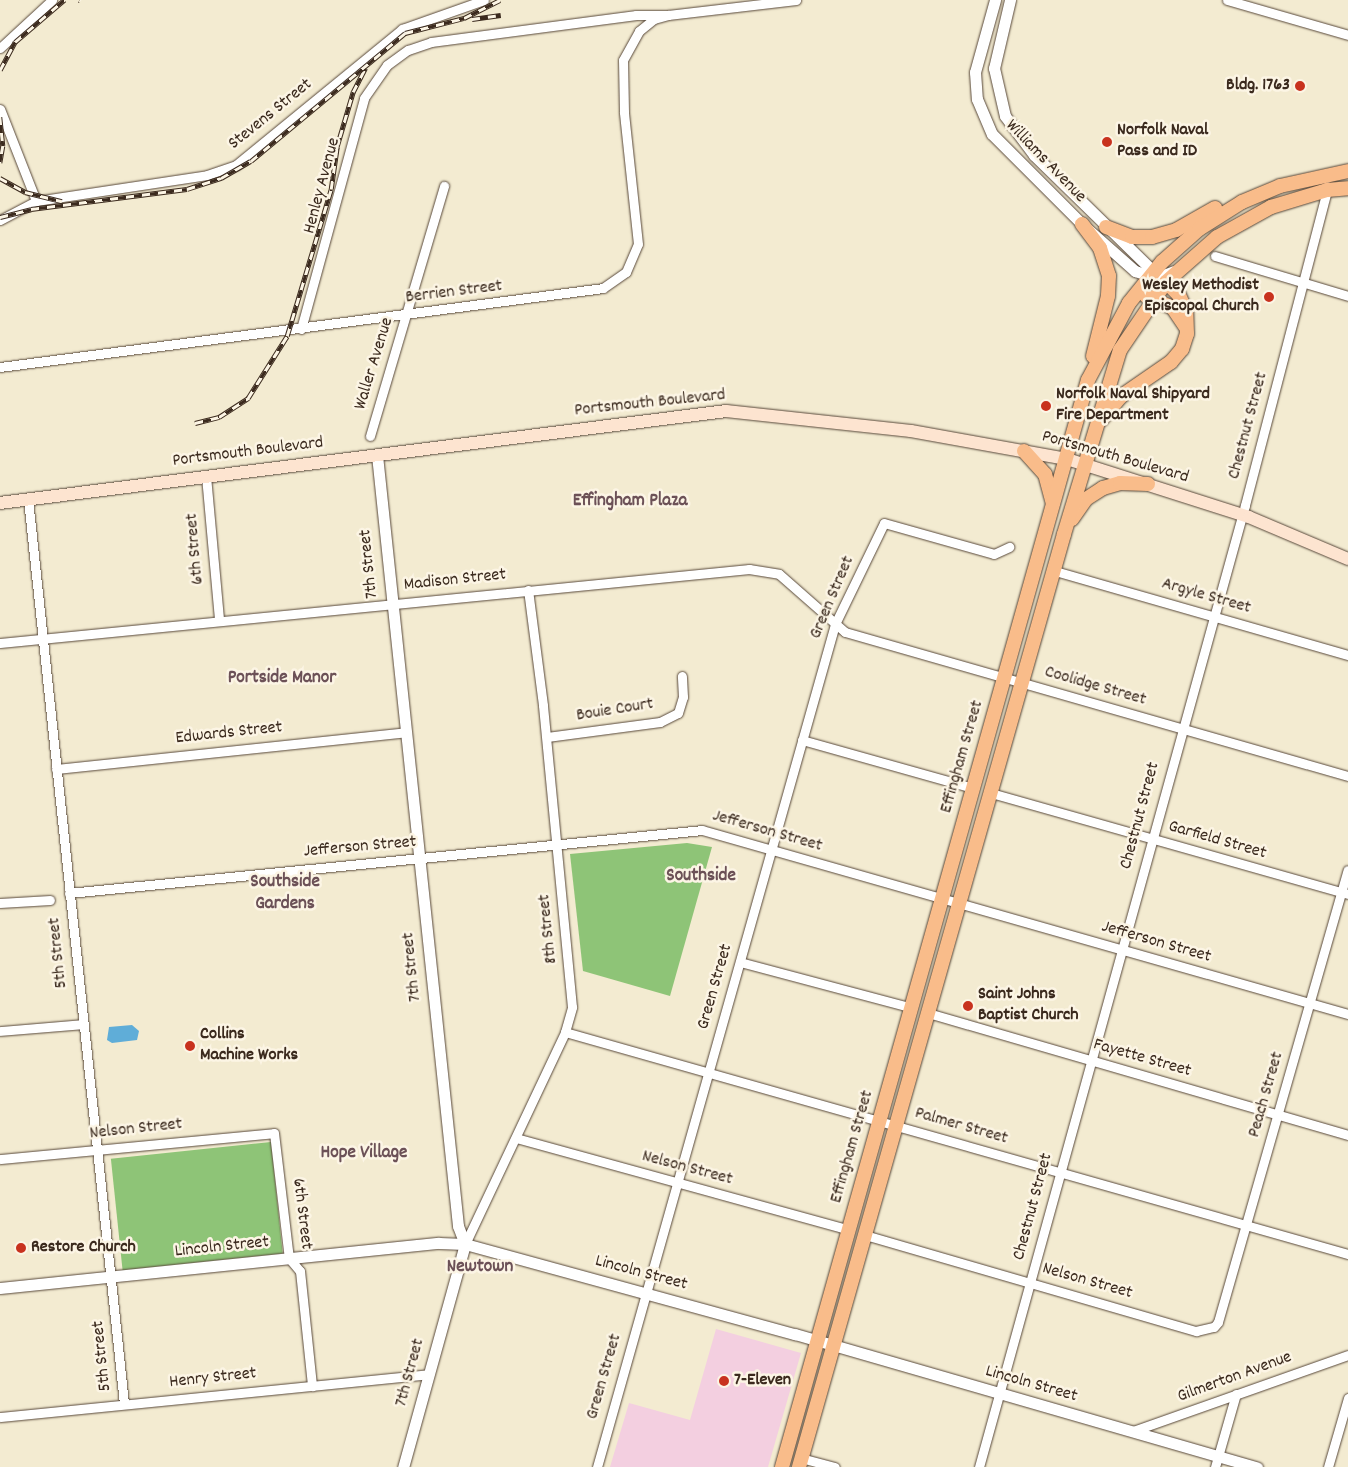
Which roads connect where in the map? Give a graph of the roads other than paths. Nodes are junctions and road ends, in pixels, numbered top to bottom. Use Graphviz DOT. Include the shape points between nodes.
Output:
graph roads {
  1 [pos="52,0"];
  2 [pos="484,0"];
  3 [pos="796,0"];
  4 [pos="987,0"];
  5 [pos="995,0"];
  6 [pos="1014,0"];
  7 [pos="1227,0"];
  8 [pos="1255,4"];
  9 [pos="1009,6"];
  10 [pos="668,15"];
  11 [pos="985,27"];
  12 [pos="1348,35"];
  13 [pos="0,48"];
  14 [pos="0,109"];
  15 [pos="1348,171"];
  16 [pos="1332,173"];
  17 [pos="444,186"];
  18 [pos="1280,186"];
  19 [pos="1348,188"];
  20 [pos="1327,190"];
  21 [pos="36,201"];
  22 [pos="0,220"];
  23 [pos="1082,224"];
  24 [pos="1106,227"];
  25 [pos="1215,256"];
  26 [pos="1157,277"];
  27 [pos="1303,284"];
  28 [pos="1348,296"];
  29 [pos="1154,297"];
  30 [pos="1131,300"];
  31 [pos="406,315"];
  32 [pos="301,329"];
  33 [pos="1187,331"];
  34 [pos="0,367"];
  35 [pos="1088,380"];
  36 [pos="370,436"];
  37 [pos="1091,441"];
  38 [pos="1024,451"];
  39 [pos="376,455"];
  40 [pos="1067,460"];
  41 [pos="1084,464"];
  42 [pos="206,476"];
  43 [pos="1148,484"];
  44 [pos="28,499"];
  45 [pos="0,503"];
  46 [pos="1054,511"];
  47 [pos="1241,514"];
  48 [pos="1066,528"];
  49 [pos="1009,546"];
  50 [pos="1348,559"];
  51 [pos="1054,572"];
  52 [pos="528,590"];
  53 [pos="392,604"];
  54 [pos="1213,616"];
  55 [pos="219,620"];
  56 [pos="835,624"];
  57 [pos="43,639"];
  58 [pos="0,643"];
  59 [pos="1348,654"];
  60 [pos="682,676"];
  61 [pos="1005,678"];
  62 [pos="1024,684"];
  63 [pos="1182,729"];
  64 [pos="406,732"];
  65 [pos="547,737"];
  66 [pos="802,740"];
  67 [pos="56,769"];
  68 [pos="1348,776"];
  69 [pos="973,788"];
  70 [pos="991,793"];
  71 [pos="1152,840"];
  72 [pos="557,845"];
  73 [pos="771,850"];
  74 [pos="419,859"];
  75 [pos="1348,870"];
  76 [pos="69,893"];
  77 [pos="1345,893"];
  78 [pos="941,898"];
  79 [pos="50,900"];
  80 [pos="959,903"];
  81 [pos="0,904"];
  82 [pos="1121,950"];
  83 [pos="740,962"];
  84 [pos="1310,1003"];
  85 [pos="910,1007"];
  86 [pos="928,1013"];
  87 [pos="1348,1014"];
  88 [pos="83,1024"];
  89 [pos="0,1030"];
  90 [pos="565,1032"];
  91 [pos="1091,1061"];
  92 [pos="709,1072"];
  93 [pos="1278,1115"];
  94 [pos="880,1120"];
  95 [pos="896,1125"];
  96 [pos="274,1133"];
  97 [pos="1348,1134"];
  98 [pos="516,1138"];
  99 [pos="97,1150"];
  100 [pos="0,1160"];
  101 [pos="1060,1172"];
  102 [pos="677,1183"];
  103 [pos="1246,1225"];
  104 [pos="849,1230"];
  105 [pos="865,1235"];
  106 [pos="465,1244"];
  107 [pos="1348,1254"];
  108 [pos="288,1258"];
  109 [pos="111,1276"];
  110 [pos="1030,1283"];
  111 [pos="0,1288"];
  112 [pos="646,1293"];
  113 [pos="1214,1327"];
  114 [pos="817,1341"];
  115 [pos="833,1346"];
  116 [pos="1348,1355"];
  117 [pos="429,1374"];
  118 [pos="312,1386"];
  119 [pos="999,1394"];
  120 [pos="1236,1394"];
  121 [pos="1348,1398"];
  122 [pos="124,1404"];
  123 [pos="0,1417"];
  124 [pos="1133,1431"];
  125 [pos="1216,1461"];
  126 [pos="800,1462"];
  127 [pos="404,1467"];
  128 [pos="597,1467"];
  129 [pos="782,1467"];
  130 [pos="835,1467"];
  131 [pos="979,1467"];
  132 [pos="1257,1467"];
  133 [pos="1328,1467"];
  1 -- 13 [label="street"];
  2 -- 21 [label="street, Stevens Street" via="402,29 236,165 207,175"];
  3 -- 10 [label="street"];
  4 -- 11 [label="street"];
  5 -- 11 [label="street, Williams Avenue"];
  6 -- 9 [label="street, Williams Avenue"];
  7 -- 8 [label="street"];
  8 -- 12 [label="street"];
  9 -- 24 [label="street, Williams Avenue" via="994,68 1005,116 1024,145"];
  10 -- 31 [label="street, Berrien Street" via="654,19 636,34 622,66 639,236 634,258 626,272 612,284 596,290"];
  10 -- 32 [label="street, Henley Avenue" via="636,15 431,42 415,46 393,60 364,98"];
  11 -- 23 [label="street, Williams Avenue" via="975,83 985,122 998,143"];
  14 -- 21 [label="street"];
  15 -- 16 [label="main road, Effingham Street"];
  16 -- 18 [label="main road, Effingham Street"];
  16 -- 20 [label="street, Chestnut Street"];
  17 -- 31 [label="street, Waller Avenue"];
  18 -- 24 [label="main road" via="1221,205 1160,235 1132,236"];
  18 -- 26 [label="main road, Effingham Street" via="1242,202 1213,220 1178,246"];
  19 -- 20 [label="main road, Effingham Street"];
  20 -- 26 [label="main road, Effingham Street" via="1253,216 1217,237 1184,264"];
  20 -- 27 [label="street, Chestnut Street"];
  21 -- 22 [label="street, Stevens Street"];
  23 -- 26 [label="street, Williams Avenue" via="1135,271"];
  23 -- 35 [label="main road" via="1102,253 1109,276 1108,296"];
  24 -- 26 [label="street, Williams Avenue"];
  25 -- 27 [label="street"];
  26 -- 29 [label="main road, Effingham Street"];
  26 -- 30 [label="main road, Effingham Street"];
  26 -- 33 [label="main road" via="1183,303"];
  27 -- 28 [label="street"];
  27 -- 47 [label="street, Chestnut Street"];
  29 -- 30 [label="main road"];
  29 -- 33 [label="main road" via="1177,313"];
  29 -- 37 [label="main road, Effingham Street" via="1120,350"];
  30 -- 35 [label="main road, Effingham Street"];
  31 -- 32 [label="street, Berrien Street"];
  31 -- 36 [label="street, Waller Avenue"];
  32 -- 34 [label="street, Berrien Street"];
  33 -- 37 [label="main road" via="1178,356 1113,403"];
  35 -- 40 [label="main road, Effingham Street"];
  37 -- 41 [label="main road, Effingham Street"];
  38 -- 39 [label="main road, Portsmouth Boulevard" via="910,431 726,411"];
  38 -- 40 [label="main road, Portsmouth Boulevard"];
  38 -- 46 [label="main road" via="1045,474"];
  39 -- 42 [label="main road, Portsmouth Boulevard"];
  39 -- 53 [label="street, 7th Street"];
  40 -- 41 [label="main road, Portsmouth Boulevard"];
  40 -- 46 [label="main road, Effingham Street"];
  41 -- 43 [label="main road, Portsmouth Boulevard"];
  41 -- 48 [label="main road, Effingham Street"];
  42 -- 44 [label="main road, Portsmouth Boulevard"];
  42 -- 55 [label="street, 6th Street"];
  43 -- 47 [label="main road, Portsmouth Boulevard"];
  43 -- 48 [label="main road" via="1120,483 1097,491 1082,505"];
  44 -- 45 [label="main road, Portsmouth Boulevard"];
  44 -- 57 [label="street, 5th Street"];
  46 -- 61 [label="main road, Effingham Street"];
  47 -- 50 [label="main road, Portsmouth Boulevard"];
  47 -- 54 [label="street, Chestnut Street"];
  48 -- 51 [label="main road, Effingham Street"];
  49 -- 56 [label="street, Green Street" via="994,554 884,523"];
  51 -- 54 [label="street, Argyle Street"];
  51 -- 62 [label="main road, Effingham Street"];
  52 -- 53 [label="street, Madison Street"];
  52 -- 56 [label="street, Madison Street" via="749,569 779,574"];
  52 -- 65 [label="street, 8th Street"];
  53 -- 55 [label="street, Madison Street"];
  53 -- 64 [label="street, 7th Street"];
  54 -- 59 [label="street, Argyle Street"];
  54 -- 63 [label="street, Chestnut Street"];
  55 -- 57 [label="street, Madison Street"];
  56 -- 61 [label="street, Coolidge Street" via="845,632"];
  56 -- 66 [label="street, Green Street"];
  57 -- 58 [label="street, Madison Street"];
  57 -- 67 [label="street, 5th Street"];
  60 -- 65 [label="street, Bouie Court" via="684,697 678,713 660,722"];
  61 -- 62 [label="street, Coolidge Street"];
  61 -- 69 [label="main road, Effingham Street"];
  62 -- 63 [label="street, Coolidge Street"];
  62 -- 70 [label="main road, Effingham Street"];
  63 -- 68 [label="street, Coolidge Street"];
  63 -- 71 [label="street, Chestnut Street"];
  64 -- 67 [label="street, Edwards Street"];
  64 -- 74 [label="street, 7th Street"];
  65 -- 72 [label="street, 8th Street"];
  66 -- 69 [label="street"];
  66 -- 73 [label="street, Green Street"];
  67 -- 76 [label="street, 5th Street"];
  69 -- 78 [label="main road, Effingham Street"];
  70 -- 71 [label="street, Garfield Street"];
  70 -- 80 [label="main road, Effingham Street"];
  71 -- 77 [label="street, Garfield Street"];
  71 -- 82 [label="street, Chestnut Street"];
  72 -- 73 [label="street, Jefferson Street" via="702,830"];
  72 -- 74 [label="street, Jefferson Street"];
  72 -- 90 [label="street, 8th Street" via="572,1007"];
  73 -- 78 [label="street, Jefferson Street"];
  73 -- 83 [label="street, Green Street"];
  74 -- 76 [label="street, Jefferson Street"];
  74 -- 106 [label="street, 7th Street" via="458,1226"];
  75 -- 77 [label="street, Peach Street"];
  76 -- 88 [label="street, 5th Street"];
  77 -- 84 [label="street, Peach Street"];
  78 -- 80 [label="street, Jefferson Street"];
  78 -- 85 [label="main road, Effingham Street"];
  79 -- 81 [label="street"];
  80 -- 82 [label="street, Jefferson Street"];
  80 -- 86 [label="main road, Effingham Street"];
  82 -- 84 [label="street, Jefferson Street"];
  82 -- 91 [label="street, Chestnut Street"];
  83 -- 85 [label="street"];
  83 -- 92 [label="street, Green Street"];
  84 -- 87 [label="street, Jefferson Street"];
  84 -- 93 [label="street, Peach Street"];
  85 -- 94 [label="main road, Effingham Street"];
  86 -- 91 [label="street, Fayette Street"];
  86 -- 95 [label="main road, Effingham Street"];
  88 -- 89 [label="street"];
  88 -- 99 [label="street, 5th Street"];
  90 -- 92 [label="street, Palmer Street"];
  90 -- 98 [label="street, 8th Street"];
  91 -- 93 [label="street, Fayette Street"];
  91 -- 101 [label="street, Chestnut Street"];
  92 -- 94 [label="street, Palmer Street"];
  92 -- 102 [label="street, Green Street"];
  93 -- 97 [label="street, Fayette Street"];
  93 -- 103 [label="street, Peach Street"];
  94 -- 95 [label="street, Palmer Street"];
  94 -- 104 [label="main road, Effingham Street"];
  95 -- 101 [label="street, Palmer Street"];
  95 -- 105 [label="main road, Effingham Street"];
  96 -- 99 [label="street, Nelson Street"];
  96 -- 108 [label="street, 6th Street"];
  98 -- 102 [label="street, Nelson Street"];
  98 -- 106 [label="street, 8th Street"];
  99 -- 100 [label="street, Nelson Street"];
  99 -- 109 [label="street, 5th Street"];
  101 -- 103 [label="street, Palmer Street"];
  101 -- 110 [label="street, Chestnut Street"];
  102 -- 104 [label="street, Nelson Street"];
  102 -- 112 [label="street, Green Street"];
  103 -- 107 [label="street, Palmer Street"];
  103 -- 113 [label="street, Peach Street"];
  104 -- 114 [label="main road, Effingham Street"];
  105 -- 110 [label="street, Nelson Street"];
  105 -- 115 [label="main road, Effingham Street"];
  106 -- 108 [label="street, Lincoln Street" via="439,1243"];
  106 -- 112 [label="street, Lincoln Street"];
  106 -- 117 [label="street, 7th Street"];
  108 -- 109 [label="street, Lincoln Street"];
  108 -- 118 [label="street, 6th Street" via="300,1271"];
  109 -- 111 [label="street, Lincoln Street"];
  109 -- 122 [label="street, 5th Street"];
  110 -- 113 [label="street, Nelson Street" via="1196,1331"];
  110 -- 119 [label="street, Chestnut Street"];
  112 -- 114 [label="street, Lincoln Street"];
  112 -- 128 [label="street, Green Street"];
  114 -- 115 [label="street, Lincoln Street"];
  114 -- 129 [label="main road, Effingham Street"];
  115 -- 119 [label="street, Lincoln Street"];
  115 -- 126 [label="main road, Effingham Street"];
  116 -- 120 [label="street, Gilmerton Avenue"];
  117 -- 118 [label="street, Henry Street"];
  117 -- 127 [label="street, 7th Street"];
  118 -- 122 [label="street, Henry Street"];
  119 -- 124 [label="street, Lincoln Street"];
  119 -- 131 [label="street, Chestnut Street"];
  120 -- 124 [label="street, Gilmerton Avenue"];
  120 -- 125 [label="street"];
  121 -- 133 [label="street"];
  122 -- 123 [label="street, Henry Street"];
  124 -- 125 [label="street, Lincoln Street"];
  125 -- 132 [label="street, Lincoln Street"];
  126 -- 130 [label="street"];
}
